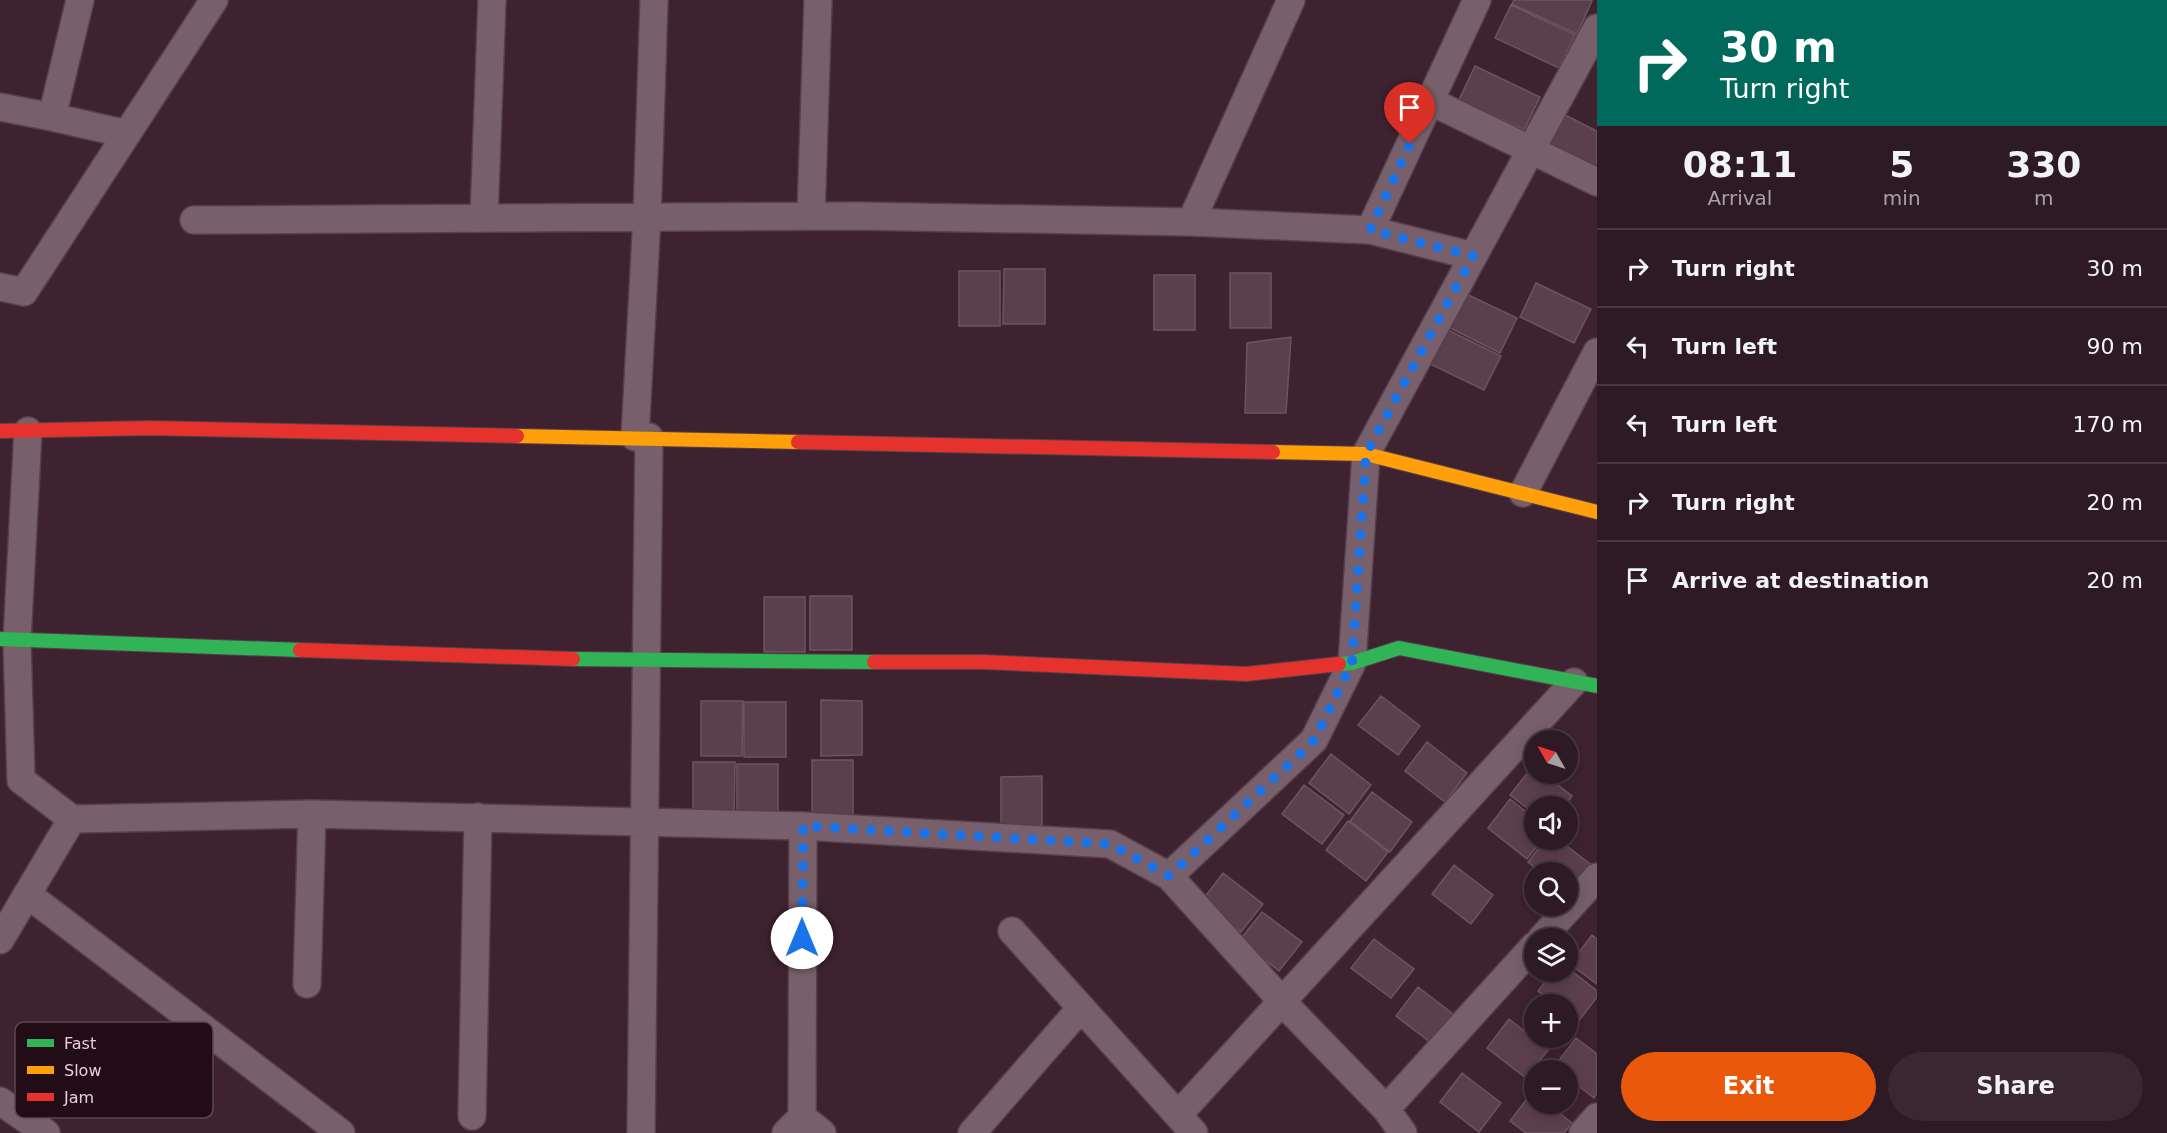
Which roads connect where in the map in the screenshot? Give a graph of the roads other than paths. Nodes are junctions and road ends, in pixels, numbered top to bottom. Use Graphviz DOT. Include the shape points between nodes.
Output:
graph roads {
  1 [pos="80,0"];
  2 [pos="214,0"];
  3 [pos="492,0"];
  4 [pos="654,0"];
  5 [pos="819,0"];
  6 [pos="1477,0"];
  7 [pos="1289,1"];
  8 [pos="1597,28"];
  9 [pos="1430,101"];
  10 [pos="0,106"];
  11 [pos="52,117"];
  12 [pos="127,134"];
  13 [pos="1531,150"];
  14 [pos="1597,182"];
  15 [pos="811,216"];
  16 [pos="648,217"];
  17 [pos="484,218"];
  18 [pos="194,220"];
  19 [pos="1191,222"];
  20 [pos="1370,230"];
  21 [pos="1473,256"];
  22 [pos="0,287"];
  23 [pos="1597,352"];
  24 [pos="0,431"];
  25 [pos="28,431"];
  26 [pos="642,437"];
  27 [pos="1366,454"];
  28 [pos="1523,493"];
  29 [pos="1597,512"];
  30 [pos="8,640"];
  31 [pos="646,662"];
  32 [pos="1352,663"];
  33 [pos="1585,684"];
  34 [pos="312,814"];
  35 [pos="478,817"];
  36 [pos="72,819"];
  37 [pos="644,821"];
  38 [pos="803,826"];
  39 [pos="1169,876"];
  40 [pos="1597,877"];
  41 [pos="27,894"];
  42 [pos="1551,928"];
  43 [pos="1012,931"];
  44 [pos="0,940"];
  45 [pos="1524,957"];
  46 [pos="307,984"];
  47 [pos="1283,1003"];
  48 [pos="1081,1008"];
  49 [pos="195,1022"];
  50 [pos="213,1036"];
  51 [pos="0,1101"];
  52 [pos="1386,1109"];
  53 [pos="15,1111"];
  54 [pos="472,1116"];
  55 [pos="1597,1117"];
  56 [pos="24,1118"];
  57 [pos="1185,1127"];
  58 [pos="803,1128"];
  59 [pos="46,1133"];
  60 [pos="341,1133"];
  61 [pos="641,1133"];
  62 [pos="972,1133"];
  63 [pos="1402,1133"];
  64 [pos="1583,1133"];
  1 -- 11 [label="street"];
  2 -- 12 [label="street"];
  3 -- 17 [label="street"];
  4 -- 16 [label="street"];
  5 -- 15 [label="street"];
  6 -- 9 [label="street"];
  7 -- 19 [label="street"];
  8 -- 13 [label="street"];
  9 -- 13 [label="street"];
  9 -- 20 [label="street"];
  10 -- 11 [label="street"];
  11 -- 12 [label="street"];
  12 -- 22 [label="street" via="24,292"];
  13 -- 14 [label="street"];
  13 -- 21 [label="street"];
  15 -- 16 [label="street"];
  15 -- 19 [label="street"];
  16 -- 17 [label="street"];
  16 -- 26 [label="street"];
  17 -- 18 [label="street"];
  19 -- 20 [label="street"];
  20 -- 21 [label="street"];
  21 -- 27 [label="street"];
  23 -- 28 [label="street"];
  24 -- 25 [label="street"];
  25 -- 26 [label="street" via="149,428"];
  25 -- 30 [label="street"];
  26 -- 27 [label="street"];
  26 -- 31 [label="street"];
  27 -- 28 [label="street"];
  27 -- 32 [label="street"];
  28 -- 29 [label="street"];
  30 -- 31 [label="street"];
  30 -- 36 [label="street" via="21,780"];
  31 -- 32 [label="street" via="983,662 1246,674"];
  31 -- 37 [label="street"];
  32 -- 33 [label="street" via="1399,648"];
  32 -- 39 [label="street" via="1314,740"];
  33 -- 47 [label="street"];
  34 -- 35 [label="street"];
  34 -- 36 [label="street"];
  34 -- 46 [label="street"];
  35 -- 37 [label="street"];
  35 -- 54 [label="street"];
  36 -- 41 [label="street"];
  37 -- 38 [label="street"];
  37 -- 61 [label="street"];
  38 -- 39 [label="street" via="1110,844"];
  38 -- 58 [label="street"];
  39 -- 47 [label="street"];
  40 -- 42 [label="street"];
  41 -- 44 [label="street"];
  41 -- 49 [label="street"];
  43 -- 48 [label="street"];
  45 -- 52 [label="street"];
  47 -- 52 [label="street"];
  47 -- 57 [label="street"];
  48 -- 57 [label="street"];
  48 -- 62 [label="street"];
  50 -- 60 [label="street"];
  51 -- 53 [label="street"];
  52 -- 63 [label="street"];
  55 -- 64 [label="street"];
  56 -- 59 [label="street"];
}
